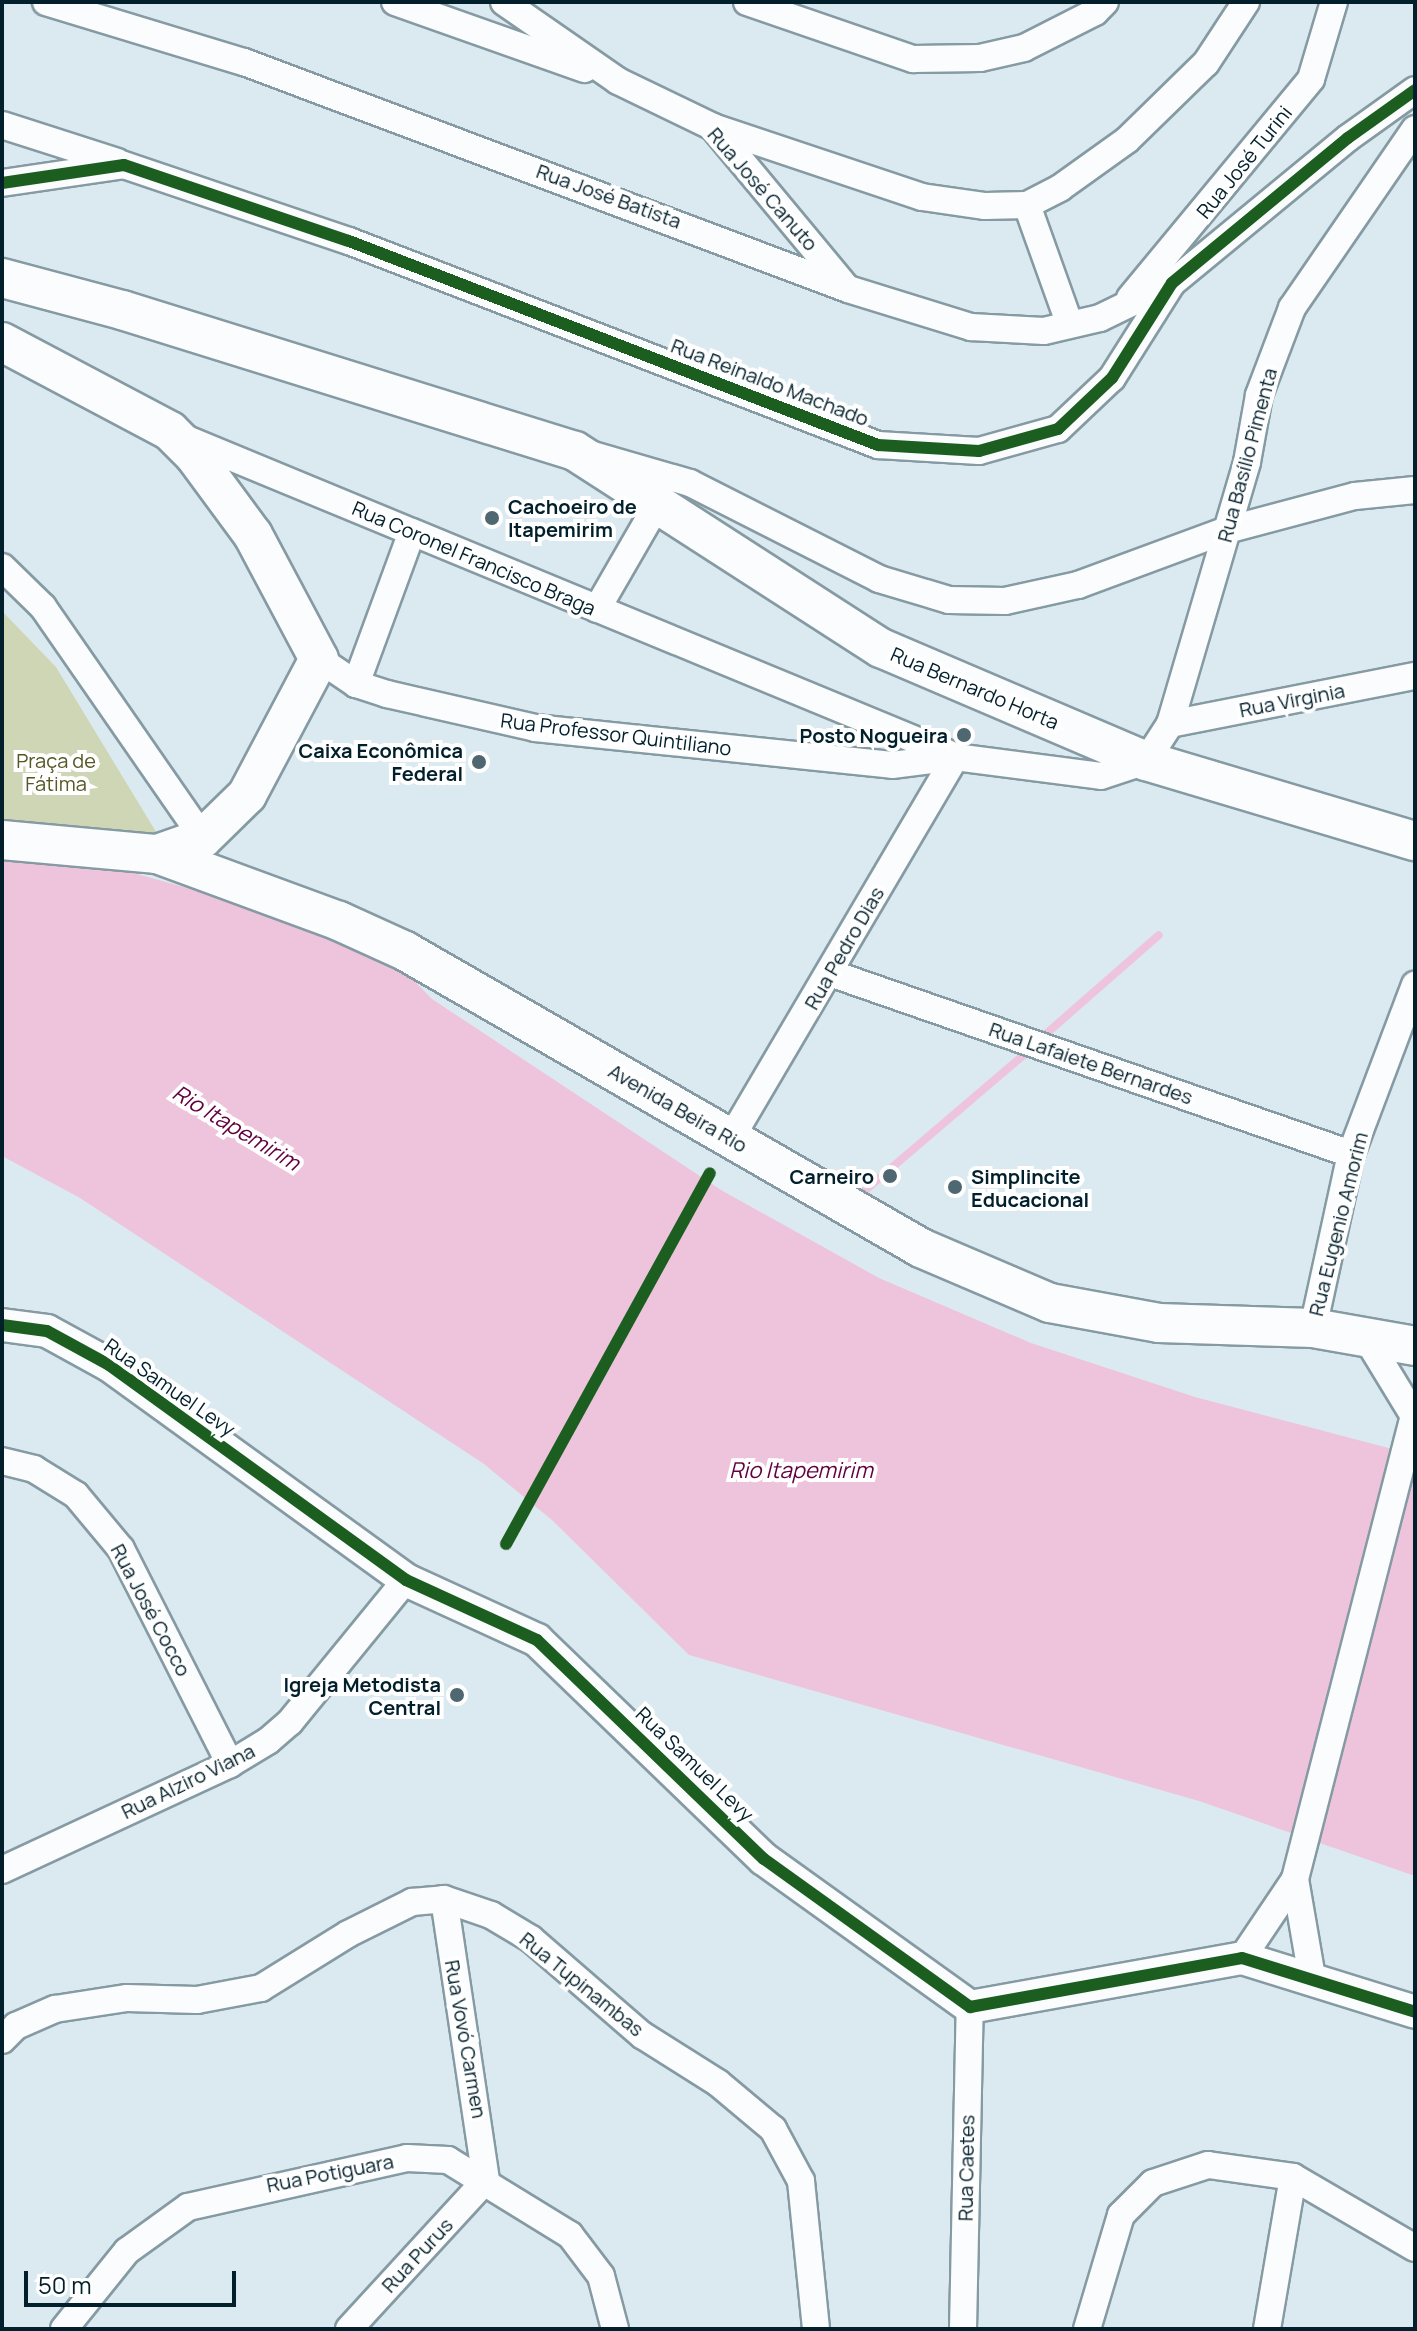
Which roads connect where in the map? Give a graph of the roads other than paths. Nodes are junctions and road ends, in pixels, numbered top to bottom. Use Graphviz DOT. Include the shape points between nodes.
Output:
graph roads {
  1 [pos="46,2"];
  2 [pos="395,2"];
  3 [pos="504,2"];
  4 [pos="747,2"];
  5 [pos="1105,2"];
  6 [pos="1246,2"];
  7 [pos="1334,2"];
  8 [pos="618,81"];
  9 [pos="1415,90"];
  10 [pos="2,125"];
  11 [pos="713,127"];
  12 [pos="1415,129"];
  13 [pos="124,165"];
  14 [pos="2,183"];
  15 [pos="1027,205"];
  16 [pos="2,278"];
  17 [pos="1172,283"];
  18 [pos="848,289"];
  19 [pos="1124,306"];
  20 [pos="1070,325"];
  21 [pos="2,342"];
  22 [pos="170,431"];
  23 [pos="575,451"];
  24 [pos="1415,490"];
  25 [pos="657,505"];
  26 [pos="1227,530"];
  27 [pos="412,532"];
  28 [pos="2,567"];
  29 [pos="597,609"];
  30 [pos="319,659"];
  31 [pos="1415,676"];
  32 [pos="356,684"];
  33 [pos="1170,724"];
  34 [pos="955,757"];
  35 [pos="1146,761"];
  36 [pos="203,838"];
  37 [pos="2,840"];
  38 [pos="1415,841"];
  39 [pos="157,854"];
  40 [pos="830,973"];
  41 [pos="1415,985"];
  42 [pos="731,1138"];
  43 [pos="1351,1154"];
  44 [pos="2,1325"];
  45 [pos="1313,1328"];
  46 [pos="1364,1334"];
  47 [pos="1415,1346"];
  48 [pos="1413,1422"];
  49 [pos="2,1461"];
  50 [pos="406,1580"];
  51 [pos="230,1764"];
  52 [pos="2,1870"];
  53 [pos="1297,1873"];
  54 [pos="444,1899"];
  55 [pos="1242,1958"];
  56 [pos="1312,1977"];
  57 [pos="970,2007"];
  58 [pos="1415,2012"];
  59 [pos="2,2040"];
  60 [pos="1293,2177"];
  61 [pos="486,2180"];
  62 [pos="1415,2248"];
  63 [pos="64,2329"];
  64 [pos="349,2329"];
  65 [pos="615,2329"];
  66 [pos="816,2329"];
  67 [pos="963,2329"];
  68 [pos="1087,2329"];
  69 [pos="1267,2329"];
  1 -- 18 [label="street, Rua José Batista" via="244,62"];
  2 -- 8 [label="street"];
  3 -- 8 [label="street, Rua José Canuto"];
  4 -- 5 [label="street" via="926,59 980,58 1024,48"];
  6 -- 15 [label="street" via="1206,63 1127,140"];
  7 -- 19 [label="street, Rua José Turini" via="1311,79"];
  8 -- 11 [label="street, Rua José Canuto"];
  9 -- 17 [label="street, Rua Reinaldo Machado" via="1348,138"];
  10 -- 13 [label="street"];
  11 -- 15 [label="street" via="922,197 985,206"];
  11 -- 18 [label="street, Rua José Canuto"];
  12 -- 26 [label="street, Rua Basílio Pimenta" via="1292,308 1259,395"];
  13 -- 14 [label="street, Rua Reinaldo Machado"];
  13 -- 17 [label="street, Rua Reinaldo Machado" via="349,241 878,445 979,451 1058,429 1112,378"];
  15 -- 20 [label="street"];
  16 -- 23 [label="main road, Rua Bernardo Horta" via="137,314"];
  17 -- 19 [label="street, Rua José Batista"];
  18 -- 20 [label="street, Rua José Batista" via="971,327 1044,331"];
  19 -- 20 [label="street, Rua José Batista"];
  21 -- 22 [label="main road, Rua Coronel Francisco Braga"];
  22 -- 27 [label="street, Rua Coronel Francisco Braga"];
  22 -- 30 [label="main road, Rua Professor Quintiliano" via="253,535"];
  23 -- 25 [label="main road, Rua Bernardo Horta"];
  23 -- 26 [label="street" via="690,483 879,579 949,600 1005,601 1078,585"];
  24 -- 26 [label="street" via="1355,496"];
  25 -- 29 [label="street"];
  25 -- 35 [label="main road, Rua Bernardo Horta" via="881,648"];
  26 -- 33 [label="street, Rua Basílio Pimenta"];
  27 -- 29 [label="street, Rua Coronel Francisco Braga"];
  27 -- 32 [label="street"];
  28 -- 36 [label="street" via="43,607 78,654"];
  29 -- 34 [label="street, Rua Coronel Francisco Braga"];
  30 -- 32 [label="street, Rua Professor Quintiliano"];
  30 -- 36 [label="main road" via="247,795"];
  31 -- 33 [label="street, Rua Virginia"];
  32 -- 34 [label="street, Rua Professor Quintiliano" via="535,728 892,765"];
  33 -- 35 [label="street, Rua Basílio Pimenta"];
  34 -- 35 [label="street, Rua Professor Quintiliano" via="1101,776"];
  34 -- 40 [label="street, Rua Pedro Dias"];
  35 -- 38 [label="main road, Rua Bernardo Horta"];
  36 -- 39 [label="main road"];
  37 -- 39 [label="main road, Avenida Beira Rio"];
  39 -- 42 [label="main road, Avenida Beira Rio" via="405,951"];
  40 -- 42 [label="street, Rua Pedro Dias"];
  40 -- 43 [label="street, Rua Lafaiete Bernardes"];
  41 -- 43 [label="street, Rua Eugenio Amorim"];
  42 -- 45 [label="main road, Avenida Beira Rio" via="921,1248 1050,1303 1159,1323"];
  43 -- 45 [label="street, Rua Eugenio Amorim"];
  44 -- 50 [label="street, Rua Samuel Levy" via="47,1331 109,1365"];
  45 -- 46 [label="main road, Avenida Beira Rio"];
  46 -- 47 [label="main road, Avenida Beira Rio"];
  46 -- 48 [label="street"];
  48 -- 53 [label="street"];
  49 -- 51 [label="street, Rua José Cocco" via="34,1469 76,1495 121,1549"];
  50 -- 51 [label="street, Rua Alziro Viana" via="290,1722"];
  50 -- 57 [label="street, Rua Samuel Levy" via="537,1640 764,1859"];
  51 -- 52 [label="street, Rua Alziro Viana"];
  53 -- 55 [label="street"];
  53 -- 56 [label="street"];
  54 -- 59 [label="street, Rua Tupinambas" via="412,1902 261,1988 197,2000 127,1998 55,2009 16,2026"];
  54 -- 61 [label="street, Rua Vovó Carmen"];
  54 -- 66 [label="street, Rua Tupinambas" via="491,1915 531,1939 630,2025 718,2083 773,2129 801,2181"];
  55 -- 56 [label="street"];
  55 -- 57 [label="street"];
  56 -- 58 [label="street"];
  57 -- 67 [label="street, Rua Caetes"];
  60 -- 62 [label="street"];
  60 -- 68 [label="street" via="1208,2165 1153,2183 1121,2215"];
  60 -- 69 [label="street"];
  61 -- 63 [label="street, Rua Potiguara" via="448,2160 407,2158 188,2207 127,2251"];
  61 -- 64 [label="street, Rua Purus"];
  61 -- 65 [label="street, Rua Potiguara" via="570,2235 601,2276"];
}
